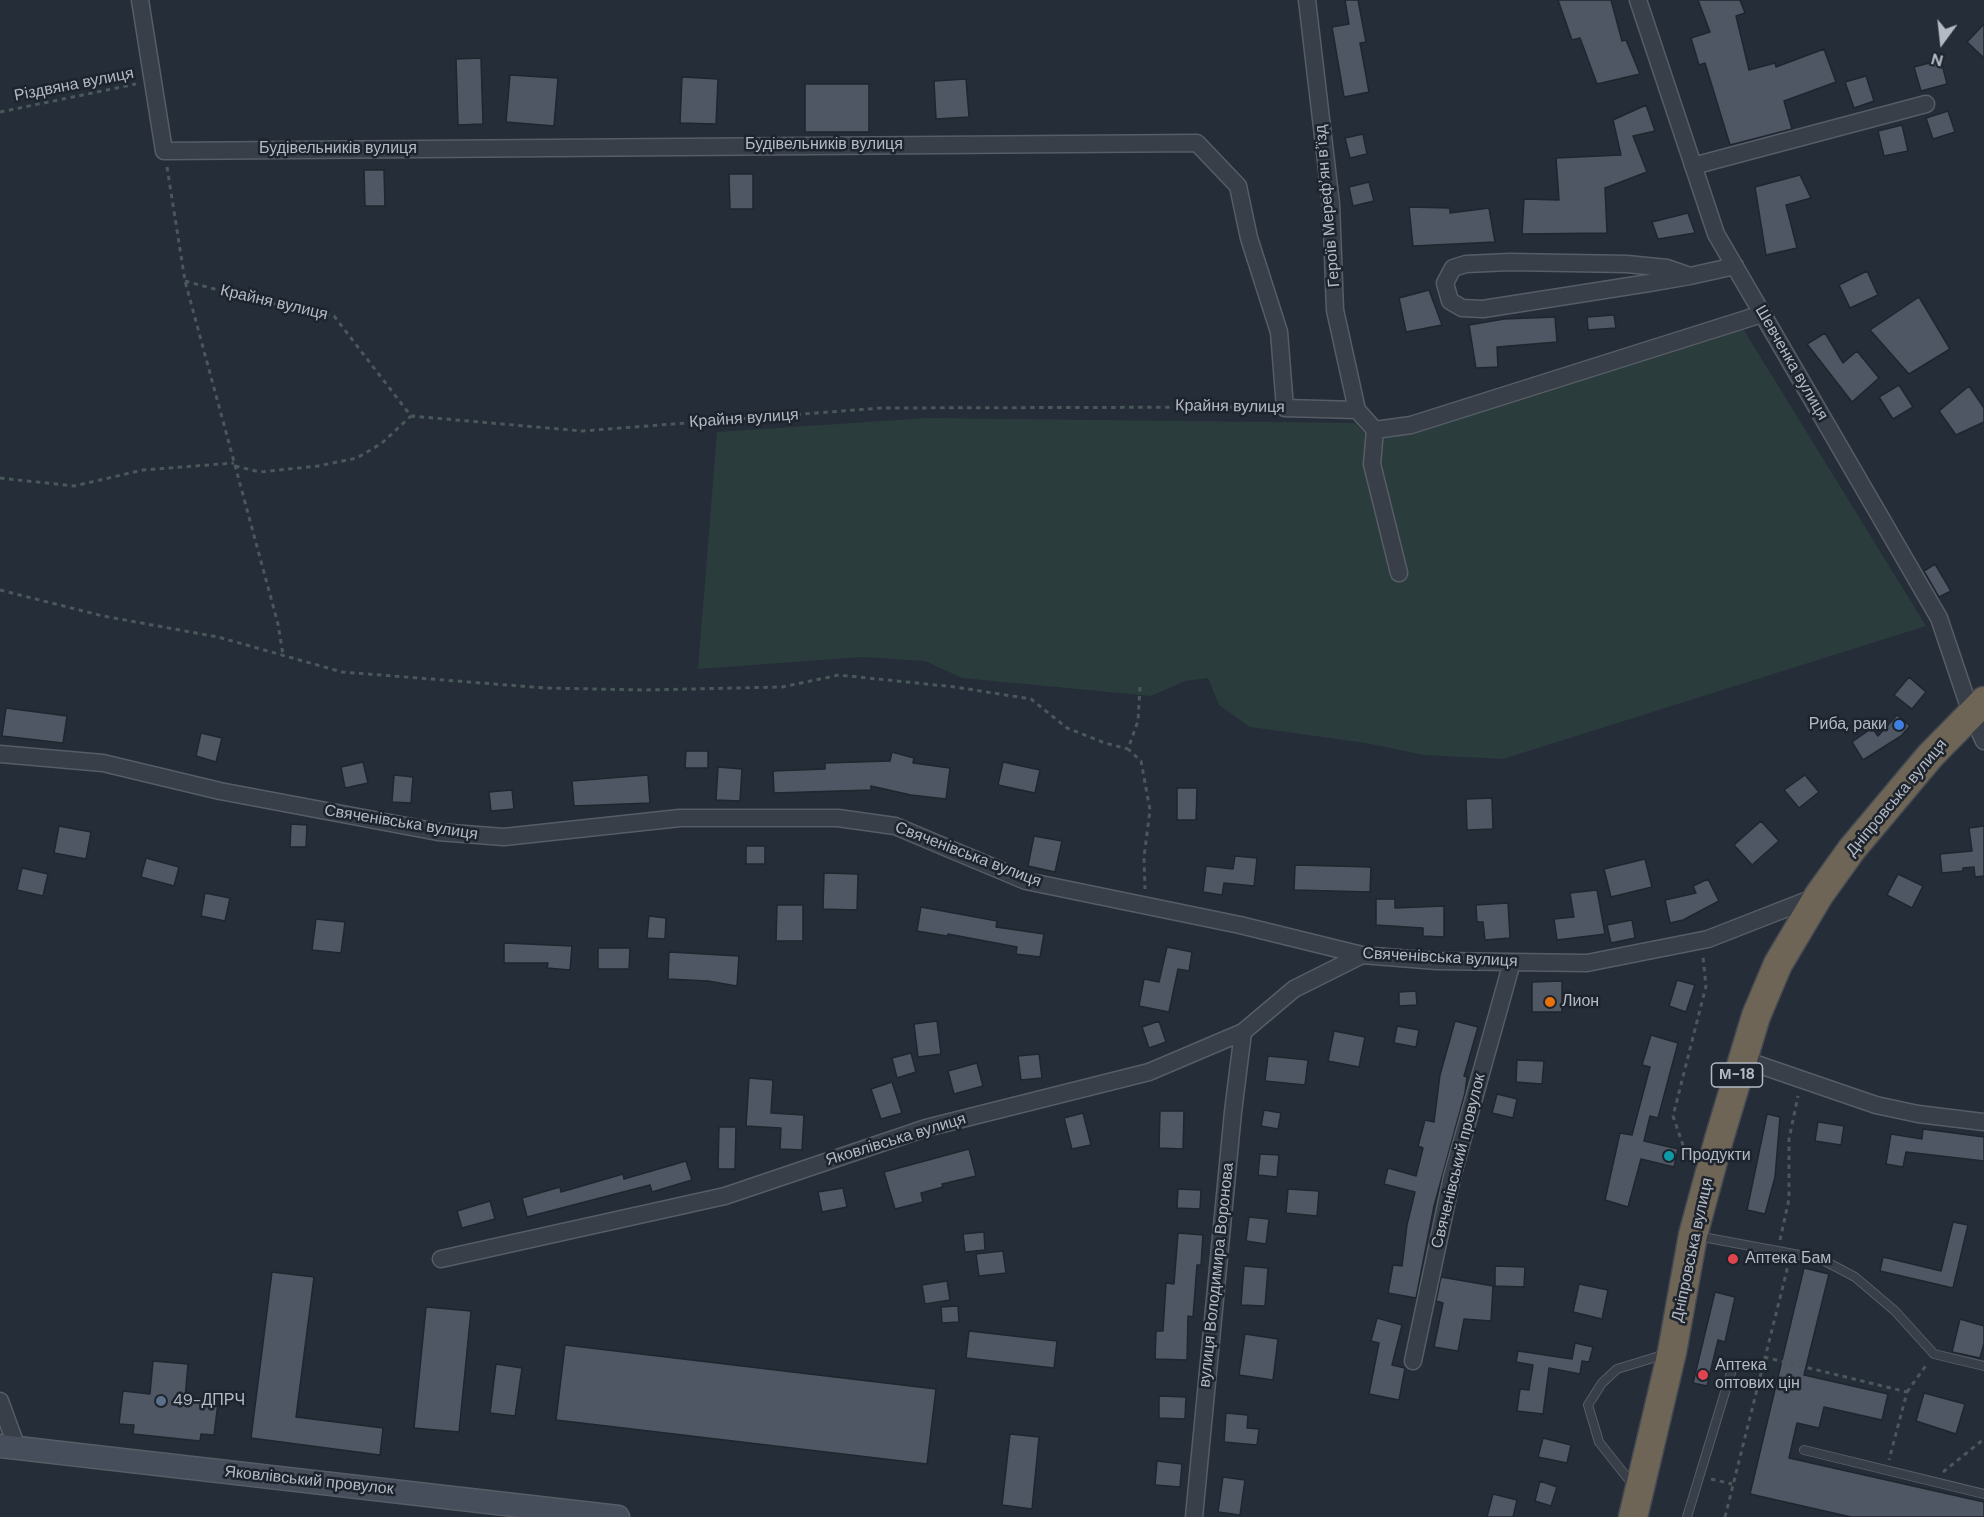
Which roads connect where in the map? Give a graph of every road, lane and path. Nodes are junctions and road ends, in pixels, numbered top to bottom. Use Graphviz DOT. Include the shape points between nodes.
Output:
graph roads {
  1 [pos="140,0"];
  2 [pos="1307,0"];
  3 [pos="1638,0"];
  4 [pos="153,81"];
  5 [pos="1926,104"];
  6 [pos="0,112"];
  7 [pos="164,151"];
  8 [pos="1693,166"];
  9 [pos="1735,266"];
  10 [pos="1690,276"];
  11 [pos="185,281"];
  12 [pos="1762,314"];
  13 [pos="1285,408"];
  14 [pos="1357,410"];
  15 [pos="411,416"];
  16 [pos="1375,430"];
  17 [pos="235,464"];
  18 [pos="0,478"];
  19 [pos="1399,573"];
  20 [pos="0,590"];
  21 [pos="283,655"];
  22 [pos="1140,687"];
  23 [pos="1978,707"];
  24 [pos="1984,741"];
  25 [pos="1128,749"];
  26 [pos="0,754"];
  27 [pos="1819,896"];
  28 [pos="1146,906"];
  29 [pos="1697,942"];
  30 [pos="1362,955"];
  31 [pos="1512,962"];
  32 [pos="1243,1032"];
  33 [pos="1742,1059"];
  34 [pos="1802,1079"];
  35 [pos="1984,1122"];
  36 [pos="1686,1154"];
  37 [pos="1694,1235"];
  38 [pos="1778,1252"];
  39 [pos="441,1259"];
  40 [pos="1672,1352"];
  41 [pos="1934,1354"];
  42 [pos="1764,1358"];
  43 [pos="1413,1361"];
  44 [pos="1733,1366"];
  45 [pos="1984,1366"];
  46 [pos="1907,1392"];
  47 [pos="0,1401"];
  48 [pos="1984,1439"];
  49 [pos="9,1447"];
  50 [pos="1804,1450"];
  51 [pos="1886,1470"];
  52 [pos="1701,1476"];
  53 [pos="1931,1481"];
  54 [pos="1732,1484"];
  55 [pos="1984,1494"];
  56 [pos="505,1510"];
  57 [pos="1637,1510"];
  58 [pos="618,1517"];
  59 [pos="1194,1517"];
  60 [pos="1687,1517"];
  61 [pos="1725,1517"];
  1 -- 4 [label="street"];
  2 -- 14 [label="street, Героїв Мерефʼян вʼїзд" via="1331,204 1335,310"];
  3 -- 8 [label="street, Шевченка вулиця"];
  4 -- 6 [label="path, Різдвяна вулиця"];
  4 -- 7 [label="street"];
  5 -- 8 [label="street"];
  7 -- 11 [label="path"];
  7 -- 13 [label="street, Будівельників вулиця" via="1197,143 1238,186 1249,238 1279,332"];
  8 -- 9 [label="street, Шевченка вулиця" via="1716,234"];
  9 -- 10 [label="street"];
  9 -- 12 [label="street, Шевченка вулиця"];
  10 -- 10 [label="street" via="1484,309 1462,308 1450,301 1445,284 1453,268 1510,262 1627,264 1667,268"];
  11 -- 15 [label="path, Крайня вулиця" via="334,316"];
  11 -- 17 [label="path"];
  12 -- 16 [label="street" via="1411,425"];
  12 -- 23 [label="street, Шевченка вулиця" via="1939,618"];
  13 -- 14 [label="street, Крайня вулиця"];
  13 -- 15 [label="path, Крайня вулиця" via="881,408 582,431"];
  14 -- 16 [label="street"];
  15 -- 17 [label="path" via="382,443 357,458 260,472"];
  16 -- 19 [label="street" via="1371,464"];
  17 -- 18 [label="path" via="143,470 74,486"];
  17 -- 21 [label="path"];
  20 -- 21 [label="path"];
  21 -- 25 [label="path" via="342,672 545,688 782,687 839,675 902,680 1031,699 1067,728"];
  22 -- 25 [label="path" via="1138,722"];
  23 -- 24 [label="street, Шевченка вулиця"];
  23 -- 27 [label="highway, Дніпровська вулиця / М-18" via="1888,804"];
  25 -- 28 [label="path" via="1141,761 1150,810 1144,856"];
  26 -- 28 [label="street, Свяченівська вулиця" via="103,763 243,796 438,832 504,837 680,818 838,818 895,826 1026,881"];
  27 -- 29 [label="street, Свяченівська вулиця"];
  27 -- 33 [label="highway, Дніпровська вулиця / М-18" via="1778,964"];
  28 -- 30 [label="street, Свяченівська вулиця"];
  29 -- 31 [label="street, Свяченівська вулиця" via="1587,963"];
  29 -- 36 [label="path" via="1705,964 1706,986 1673,1116"];
  30 -- 31 [label="street, Свяченівська вулиця"];
  30 -- 32 [label="street, Яковлівська вулиця" via="1293,989"];
  31 -- 43 [label="street, Свяченівський провулок" via="1452,1178"];
  32 -- 39 [label="street, Яковлівська вулиця" via="1149,1072 926,1128 725,1196"];
  32 -- 59 [label="street, вулиця Володимира Воронова"];
  33 -- 34 [label="street"];
  33 -- 37 [label="highway, Дніпровська вулиця / М-18"];
  34 -- 35 [label="street" via="1876,1105"];
  34 -- 38 [label="path" via="1789,1139 1789,1199"];
  37 -- 38 [label="lane"];
  37 -- 40 [label="highway, Дніпровська вулиця / М-18"];
  38 -- 41 [label="lane" via="1821,1259 1855,1277 1895,1311"];
  38 -- 42 [label="path" via="1787,1270"];
  40 -- 57 [label="highway, Дніпровська вулиця / М-18"];
  40 -- 57 [label="lane" via="1617,1369 1588,1405 1599,1442"];
  41 -- 45 [label="lane"];
  41 -- 46 [label="path"];
  42 -- 46 [label="path"];
  42 -- 54 [label="path"];
  44 -- 52 [label="lane"];
  46 -- 51 [label="path"];
  47 -- 49 [label="street"];
  48 -- 53 [label="path"];
  49 -- 56 [label="street, Яковлівський провулок"];
  50 -- 51 [label="lane"];
  51 -- 53 [label="lane"];
  52 -- 54 [label="path"];
  52 -- 60 [label="lane"];
  53 -- 55 [label="lane"];
  54 -- 61 [label="path"];
  56 -- 58 [label="street, Яковлівський провулок"];
}
